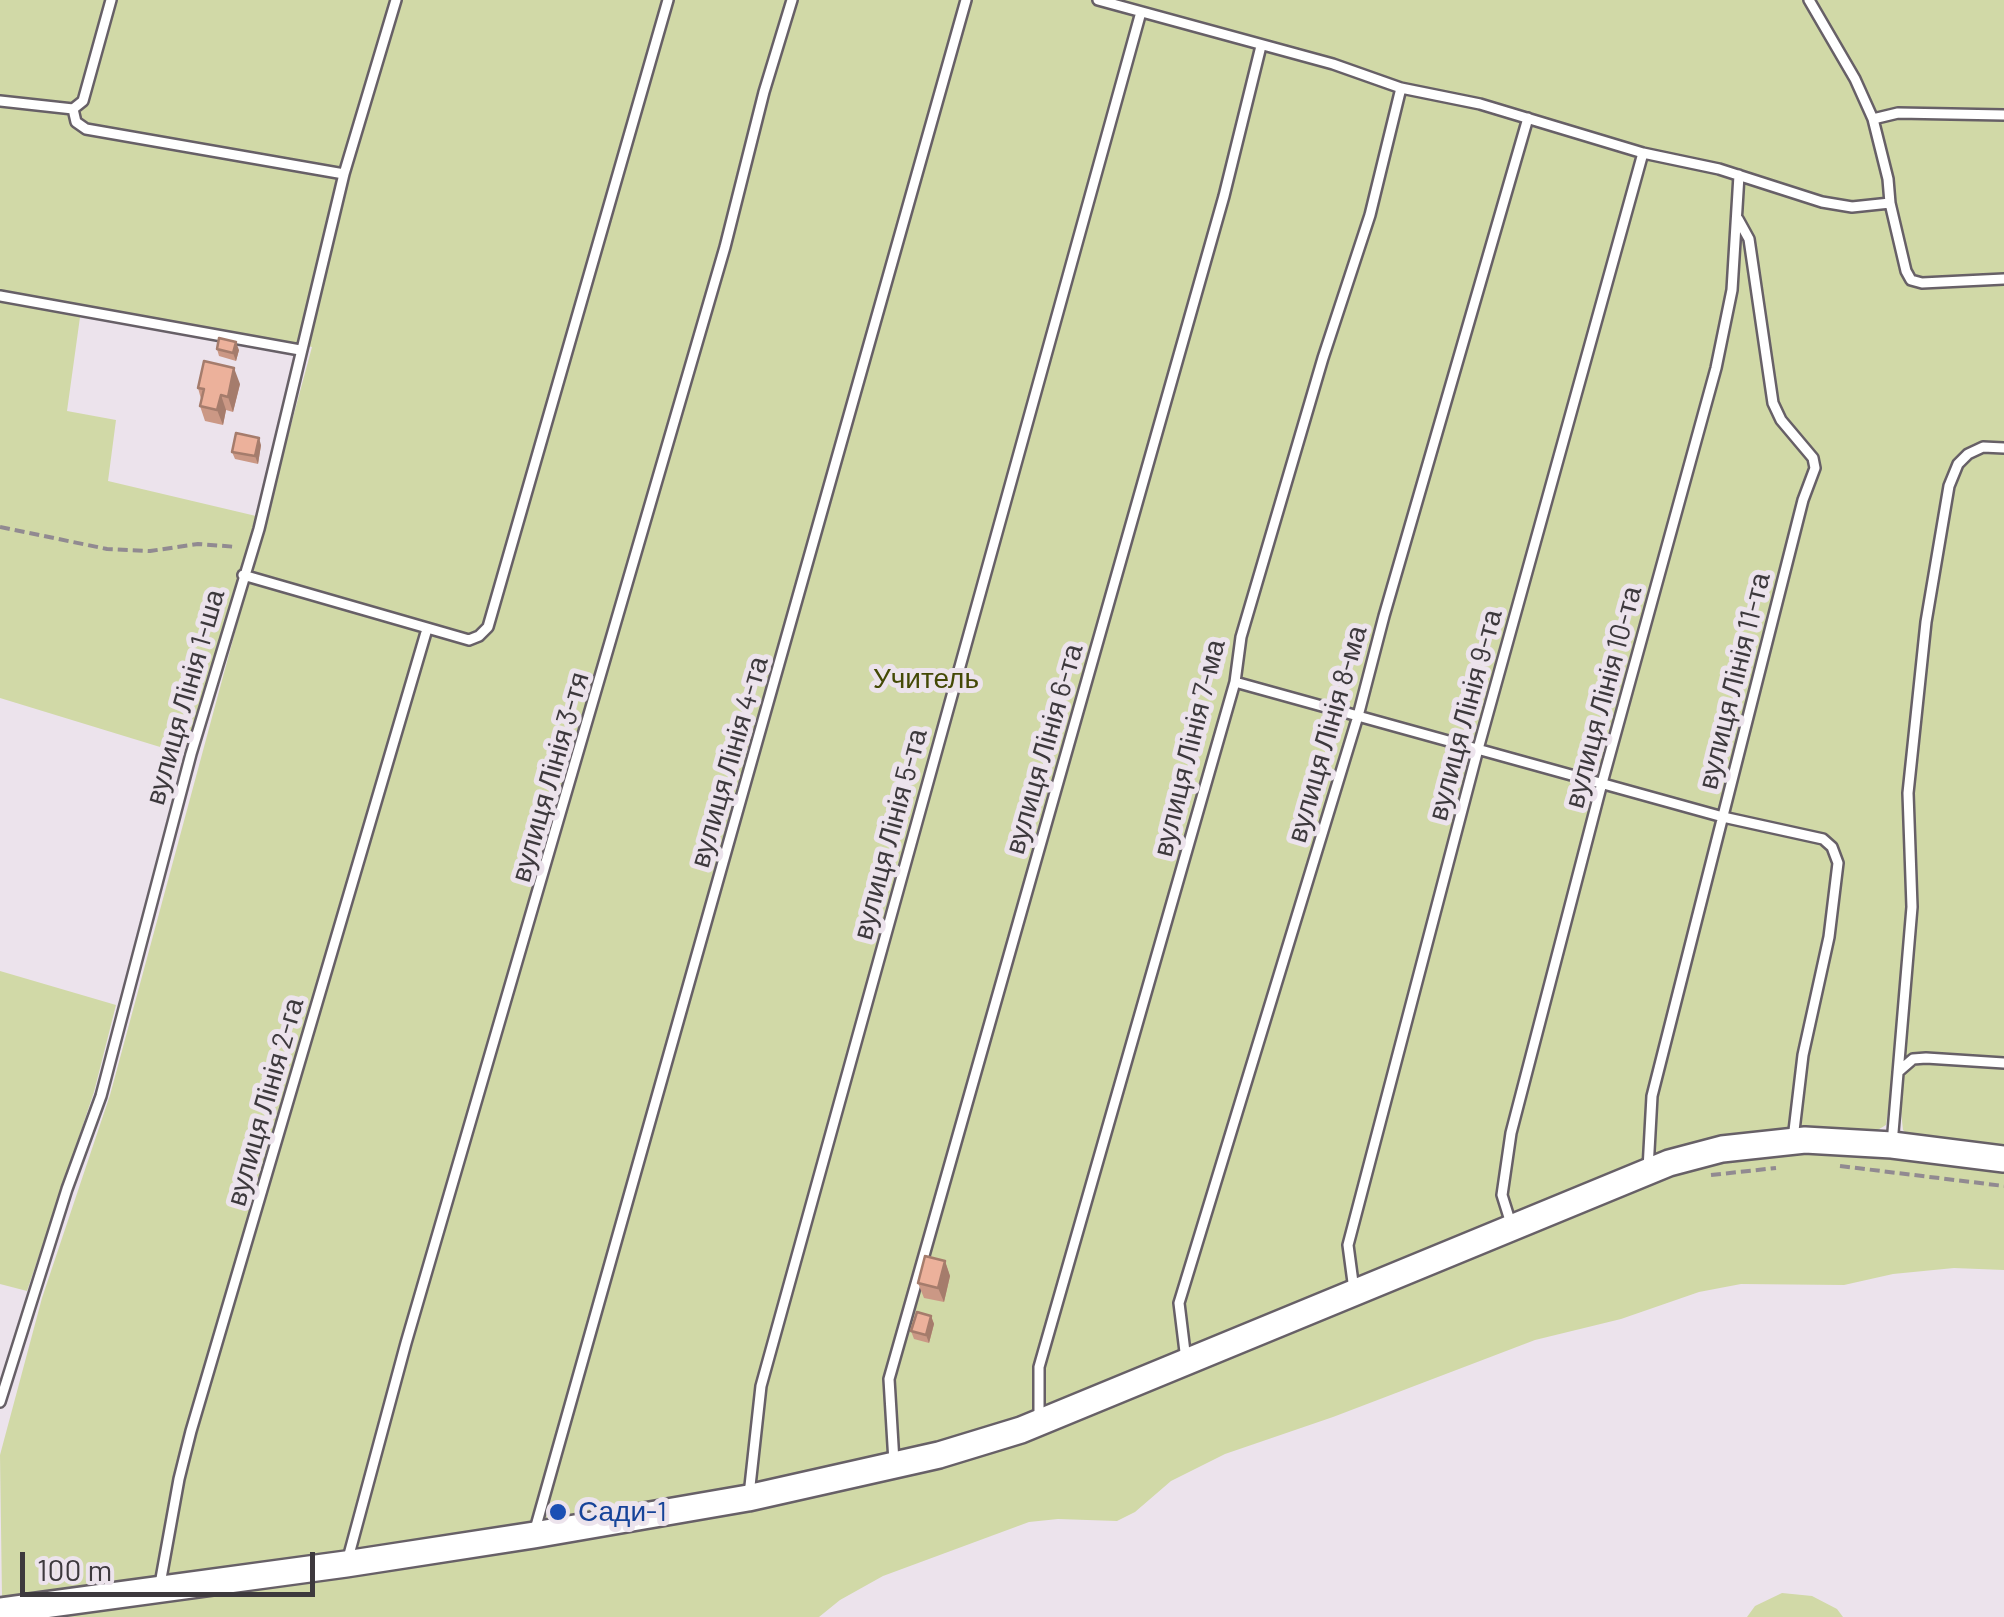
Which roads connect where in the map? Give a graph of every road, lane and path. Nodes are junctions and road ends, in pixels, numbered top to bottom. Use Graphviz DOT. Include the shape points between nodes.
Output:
graph roads {
  1 [pos="111,0"];
  2 [pos="396,0"];
  3 [pos="668,0"];
  4 [pos="792,0"];
  5 [pos="966,0"];
  6 [pos="1098,0"];
  7 [pos="1809,0"];
  8 [pos="1141,12"];
  9 [pos="1261,46"];
  10 [pos="1401,88"];
  11 [pos="0,101"];
  12 [pos="73,109"];
  13 [pos="2004,115"];
  14 [pos="1528,118"];
  15 [pos="1874,119"];
  16 [pos="1644,153"];
  17 [pos="344,174"];
  18 [pos="1738,176"];
  19 [pos="1890,203"];
  20 [pos="1736,214"];
  21 [pos="2004,279"];
  22 [pos="0,296"];
  23 [pos="300,350"];
  24 [pos="2004,448"];
  25 [pos="0,527"];
  26 [pos="253,549"];
  27 [pos="243,575"];
  28 [pos="427,629"];
  29 [pos="1235,682"];
  30 [pos="1358,716"];
  31 [pos="1478,749"];
  32 [pos="1602,783"];
  33 [pos="1723,817"];
  34 [pos="2004,1063"];
  35 [pos="1898,1072"];
  36 [pos="1892,1146"];
  37 [pos="1792,1152"];
  38 [pos="2004,1159"];
  39 [pos="1829,1165"];
  40 [pos="1658,1167"];
  41 [pos="2004,1186"];
  42 [pos="1512,1227"];
  43 [pos="1354,1292"];
  44 [pos="1186,1362"];
  45 [pos="0,1402"];
  46 [pos="1038,1423"];
  47 [pos="894,1466"];
  48 [pos="748,1498"];
  49 [pos="534,1535"];
  50 [pos="346,1564"];
  51 [pos="159,1590"];
  52 [pos="0,1611"];
  1 -- 12 [label="lane" via="90,84"];
  2 -- 17 [label="lane, вулиця Лінія 1-ша"];
  3 -- 28 [label="lane" via="488,627 469,640"];
  4 -- 50 [label="lane, вулиця Лінія 3-тя"];
  5 -- 49 [label="lane, вулиця Лінія 4-та"];
  6 -- 8 [label="lane"];
  7 -- 15 [label="lane"];
  8 -- 9 [label="lane"];
  8 -- 48 [label="lane, вулиця Лінія 5-та" via="761,1386"];
  9 -- 10 [label="lane"];
  9 -- 47 [label="lane, вулиця Лінія 6-та" via="889,1378"];
  10 -- 14 [label="lane"];
  10 -- 29 [label="lane, вулиця Лінія 7-ма" via="1370,215 1240,638"];
  11 -- 12 [label="lane"];
  12 -- 17 [label="lane" via="86,129"];
  13 -- 15 [label="lane" via="1898,112"];
  14 -- 16 [label="lane"];
  14 -- 30 [label="lane, вулиця Лінія 8-ма"];
  15 -- 19 [label="lane"];
  16 -- 18 [label="lane"];
  16 -- 31 [label="lane, вулиця Лінія 9-та"];
  17 -- 23 [label="lane, вулиця Лінія 1-ша"];
  18 -- 19 [label="lane" via="1822,202"];
  18 -- 20 [label="lane, вулиця Лінія 10-та"];
  19 -- 21 [label="lane" via="1911,280"];
  20 -- 32 [label="lane, вулиця Лінія 10-та" via="1732,290 1716,368"];
  20 -- 33 [label="lane, вулиця Лінія 11-та" via="1749,239 1773,403 1815,468"];
  22 -- 23 [label="lane"];
  23 -- 26 [label="lane, вулиця Лінія 1-ша"];
  24 -- 35 [label="lane" via="1968,454 1949,486 1908,793 1912,907"];
  25 -- 26 [label="path" via="106,549 198,544"];
  26 -- 27 [label="lane, вулиця Лінія 1-ша"];
  27 -- 28 [label="lane"];
  27 -- 45 [label="lane, вулиця Лінія 1-ша" via="100,1096"];
  28 -- 51 [label="lane, вулиця Лінія 2-га" via="192,1431"];
  29 -- 30 [label="lane"];
  29 -- 46 [label="lane, вулиця Лінія 7-ма" via="1038,1367"];
  30 -- 31 [label="lane"];
  30 -- 44 [label="lane, вулиця Лінія 8-ма" via="1180,1303"];
  31 -- 32 [label="lane"];
  31 -- 43 [label="lane, вулиця Лінія 9-та" via="1348,1244"];
  32 -- 33 [label="lane"];
  32 -- 42 [label="lane, вулиця Лінія 10-та" via="1511,1133 1502,1195"];
  33 -- 37 [label="lane" via="1823,840 1838,863"];
  33 -- 40 [label="lane, вулиця Лінія 11-та" via="1652,1096"];
  34 -- 35 [label="lane" via="1926,1058"];
  35 -- 36 [label="lane"];
  36 -- 37 [label="main road"];
  36 -- 38 [label="main road"];
  37 -- 40 [label="main road" via="1722,1149"];
  37 -- 40 [label="path" via="1715,1176"];
  39 -- 41 [label="path"];
  40 -- 42 [label="main road"];
  42 -- 43 [label="main road"];
  43 -- 44 [label="main road"];
  44 -- 46 [label="main road"];
  46 -- 47 [label="main road"];
  47 -- 48 [label="main road"];
  48 -- 49 [label="main road"];
  49 -- 50 [label="main road"];
  50 -- 51 [label="main road"];
  51 -- 52 [label="main road"];
}
